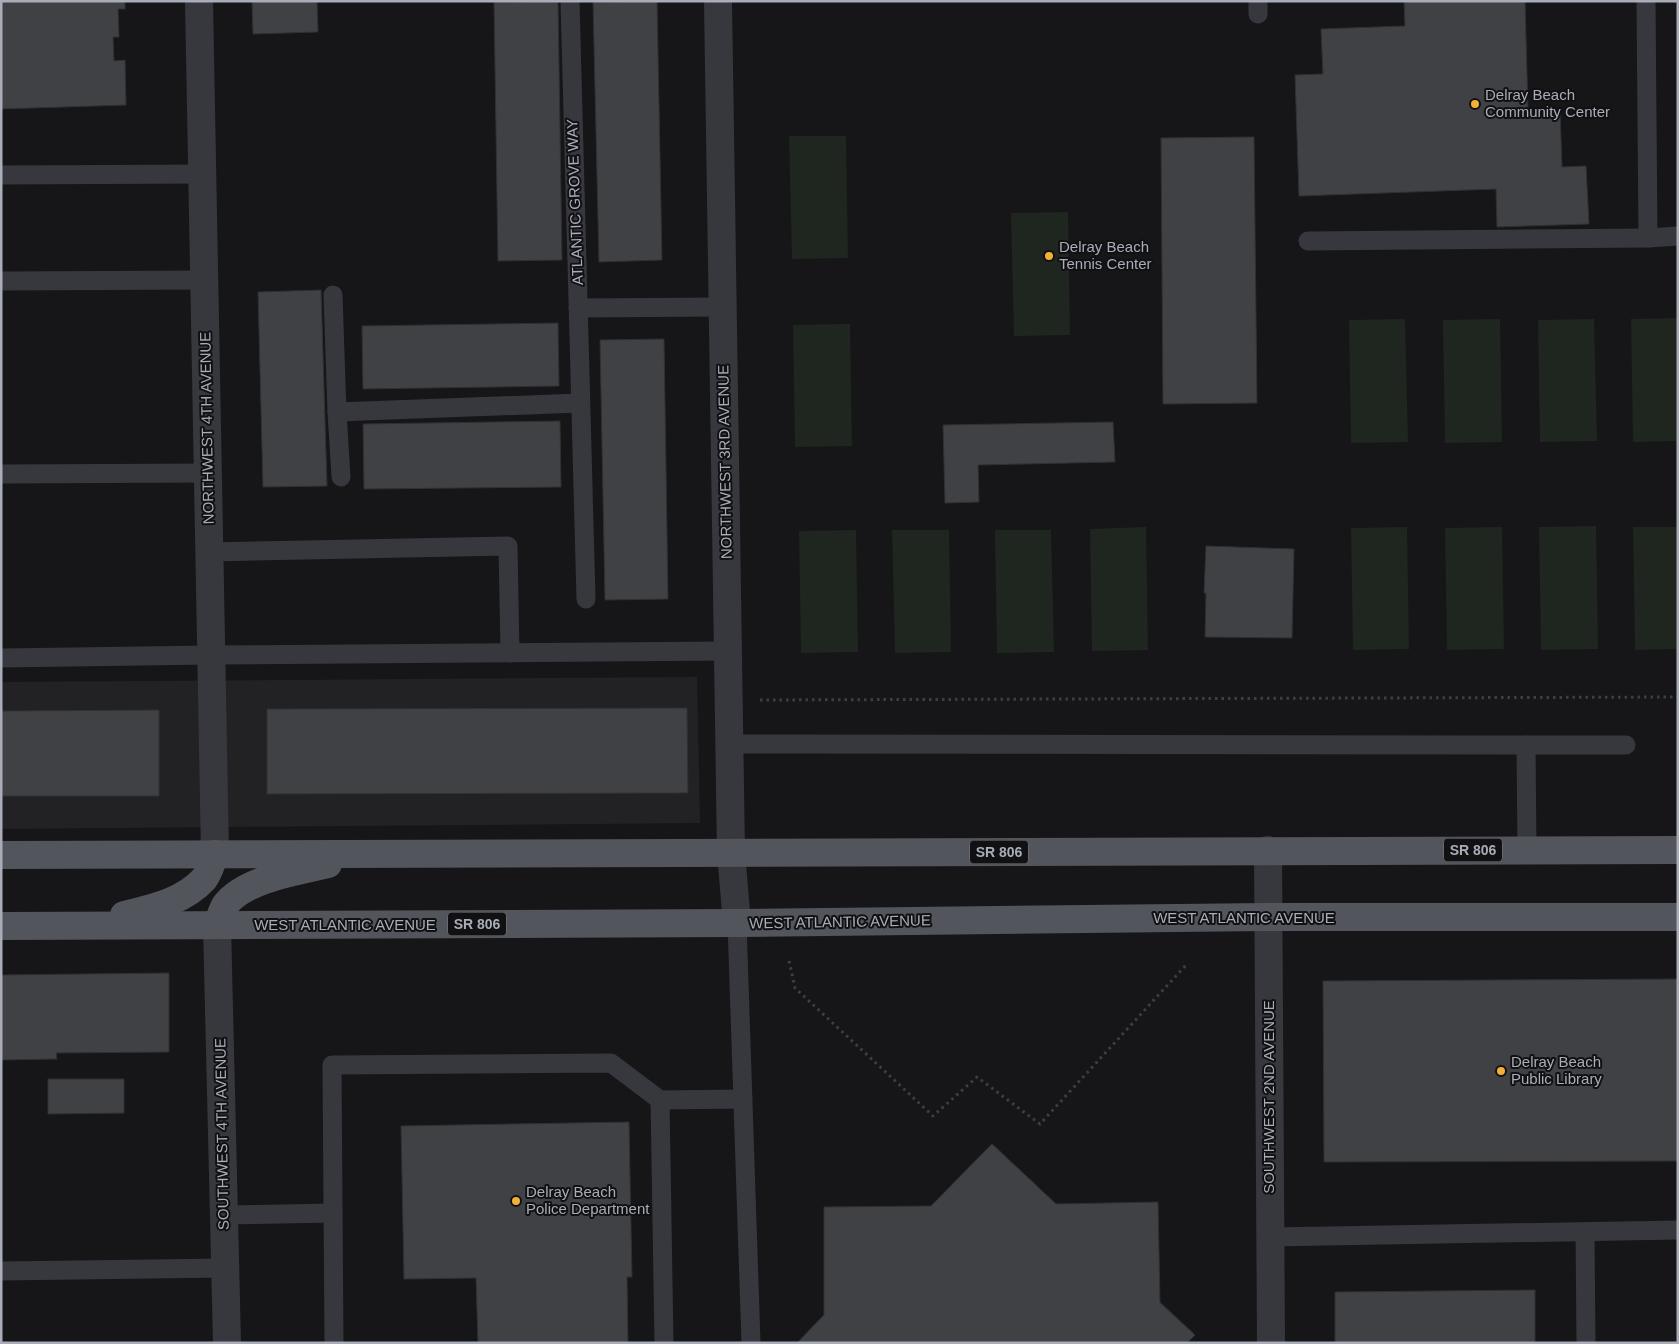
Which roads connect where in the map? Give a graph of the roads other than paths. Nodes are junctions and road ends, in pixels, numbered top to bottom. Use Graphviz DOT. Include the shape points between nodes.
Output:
graph roads {
  1 [pos="199,1"];
  2 [pos="570,1"];
  3 [pos="718,1"];
  4 [pos="1646,1"];
  5 [pos="202,174"];
  6 [pos="1,175"];
  7 [pos="1678,236"];
  8 [pos="1648,238"];
  9 [pos="1308,241"];
  10 [pos="204,280"];
  11 [pos="1,282"];
  12 [pos="333,295"];
  13 [pos="722,307"];
  14 [pos="578,308"];
  15 [pos="580,403"];
  16 [pos="337,412"];
  17 [pos="208,473"];
  18 [pos="1,474"];
  19 [pos="341,476"];
  20 [pos="210,552"];
  21 [pos="586,599"];
  22 [pos="728,652"];
  23 [pos="510,653"];
  24 [pos="211,655"];
  25 [pos="1,658"];
  26 [pos="730,744"];
  27 [pos="1526,745"];
  28 [pos="1626,745"];
  29 [pos="1268,850"];
  30 [pos="1527,850"];
  31 [pos="1678,850"];
  32 [pos="375,853"];
  33 [pos="731,853"];
  34 [pos="215,854"];
  35 [pos="1,855"];
  36 [pos="1268,917"];
  37 [pos="1678,917"];
  38 [pos="737,923"];
  39 [pos="217,925"];
  40 [pos="1,926"];
  41 [pos="71,926"];
  42 [pos="743,1099"];
  43 [pos="660,1100"];
  44 [pos="333,1213"];
  45 [pos="224,1215"];
  46 [pos="1678,1230"];
  47 [pos="1585,1232"];
  48 [pos="1270,1237"];
  49 [pos="225,1268"];
  50 [pos="1,1271"];
  51 [pos="227,1343"];
  52 [pos="334,1343"];
  53 [pos="664,1343"];
  54 [pos="751,1343"];
  55 [pos="1271,1343"];
  56 [pos="1586,1343"];
  1 -- 5 [label="street, NORTHWEST 4TH AVENUE"];
  2 -- 14 [label="lane, ATLANTIC GROVE WAY"];
  3 -- 13 [label="street, NORTHWEST 3RD AVENUE"];
  4 -- 8 [label="lane"];
  5 -- 6 [label="lane"];
  5 -- 10 [label="street, NORTHWEST 4TH AVENUE"];
  7 -- 8 [label="lane"];
  8 -- 9 [label="lane"];
  10 -- 11 [label="lane"];
  10 -- 17 [label="street, NORTHWEST 4TH AVENUE"];
  12 -- 16 [label="lane"];
  13 -- 14 [label="lane"];
  13 -- 22 [label="street, NORTHWEST 3RD AVENUE"];
  14 -- 15 [label="lane, ATLANTIC GROVE WAY"];
  15 -- 16 [label="lane"];
  15 -- 21 [label="lane, ATLANTIC GROVE WAY"];
  16 -- 19 [label="lane"];
  17 -- 18 [label="lane"];
  17 -- 20 [label="street, NORTHWEST 4TH AVENUE"];
  20 -- 23 [label="lane" via="508,546"];
  20 -- 24 [label="street, NORTHWEST 4TH AVENUE"];
  22 -- 23 [label="lane"];
  22 -- 26 [label="street, NORTHWEST 3RD AVENUE"];
  23 -- 24 [label="lane"];
  24 -- 25 [label="lane"];
  24 -- 34 [label="street, NORTHWEST 4TH AVENUE"];
  26 -- 27 [label="lane"];
  26 -- 33 [label="street, NORTHWEST 3RD AVENUE"];
  27 -- 28 [label="lane"];
  27 -- 30 [label="lane"];
  29 -- 30 [label="main road, SR 806"];
  29 -- 33 [label="main road, SR 806"];
  29 -- 36 [label="street, SOUTHWEST 2ND AVENUE"];
  30 -- 31 [label="main road, SR 806"];
  32 -- 33 [label="main road, SR 806"];
  32 -- 34 [label="main road, SR 806"];
  32 -- 39 [label="main road" via="269,878 240,892 226,904"];
  33 -- 38 [label="street, NORTHWEST 3RD AVENUE"];
  34 -- 35 [label="main road, SR 806"];
  34 -- 41 [label="main road" via="204,878 184,894 160,906"];
  36 -- 37 [label="main road, WEST ATLANTIC AVENUE / SR 806"];
  36 -- 38 [label="main road, WEST ATLANTIC AVENUE / SR 806"];
  36 -- 48 [label="street, SOUTHWEST 2ND AVENUE"];
  38 -- 39 [label="main road, WEST ATLANTIC AVENUE / SR 806"];
  38 -- 42 [label="lane"];
  39 -- 41 [label="main road, WEST ATLANTIC AVENUE / SR 806"];
  39 -- 45 [label="street, SOUTHWEST 4TH AVENUE"];
  40 -- 41 [label="main road, WEST ATLANTIC AVENUE / SR 806"];
  42 -- 43 [label="lane"];
  42 -- 54 [label="lane"];
  43 -- 44 [label="lane" via="611,1063 332,1065"];
  43 -- 53 [label="lane"];
  44 -- 45 [label="lane"];
  44 -- 52 [label="lane"];
  45 -- 49 [label="street, SOUTHWEST 4TH AVENUE"];
  46 -- 47 [label="lane"];
  47 -- 48 [label="lane"];
  47 -- 56 [label="lane"];
  48 -- 55 [label="street, SOUTHWEST 2ND AVENUE"];
  49 -- 50 [label="lane"];
  49 -- 51 [label="street, SOUTHWEST 4TH AVENUE"];
}
